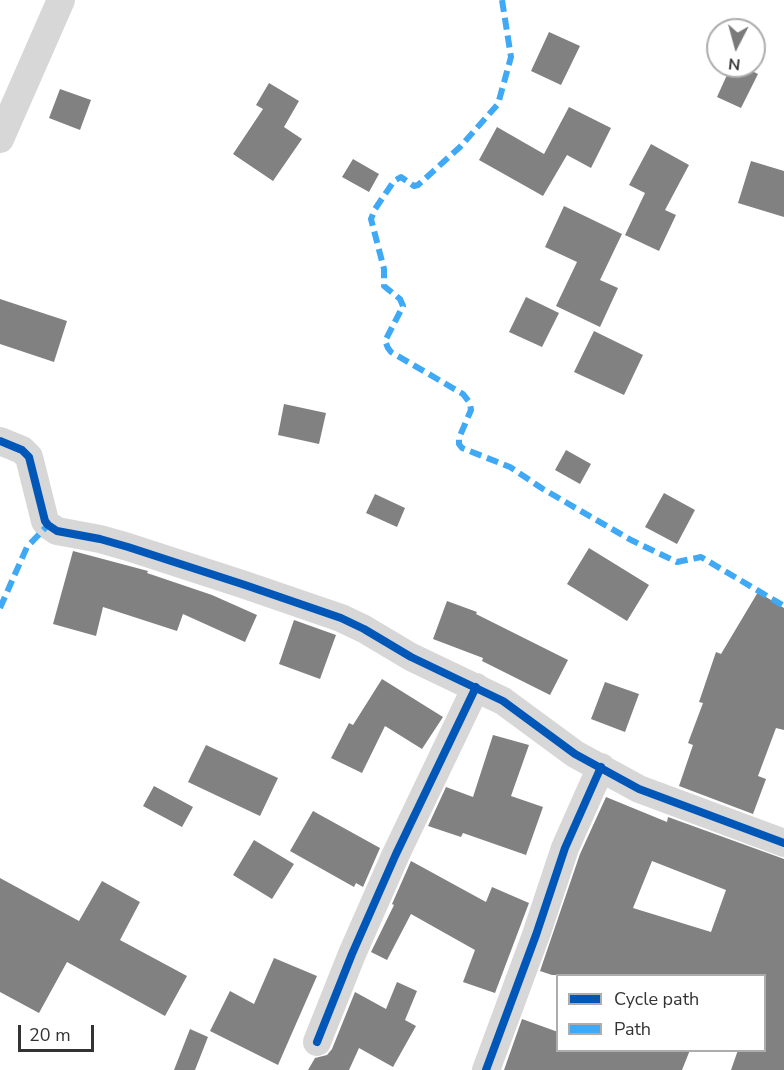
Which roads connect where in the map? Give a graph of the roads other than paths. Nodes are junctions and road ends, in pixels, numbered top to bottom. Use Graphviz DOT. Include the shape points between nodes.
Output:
graph roads {
  1 [pos="61,0"];
  2 [pos="0,139"];
  3 [pos="0,441"];
  4 [pos="476,687"];
  5 [pos="601,767"];
  6 [pos="784,843"];
  7 [pos="317,1042"];
  8 [pos="486,1070"];
  1 -- 2 [label="street"];
  3 -- 4 [label="street" via="29,457 45,521 57,531 128,547 341,618"];
  4 -- 5 [label="street" via="503,701 575,754"];
  4 -- 7 [label="street" via="396,854"];
  5 -- 6 [label="street" via="639,789"];
  5 -- 8 [label="street" via="565,848"];
}
